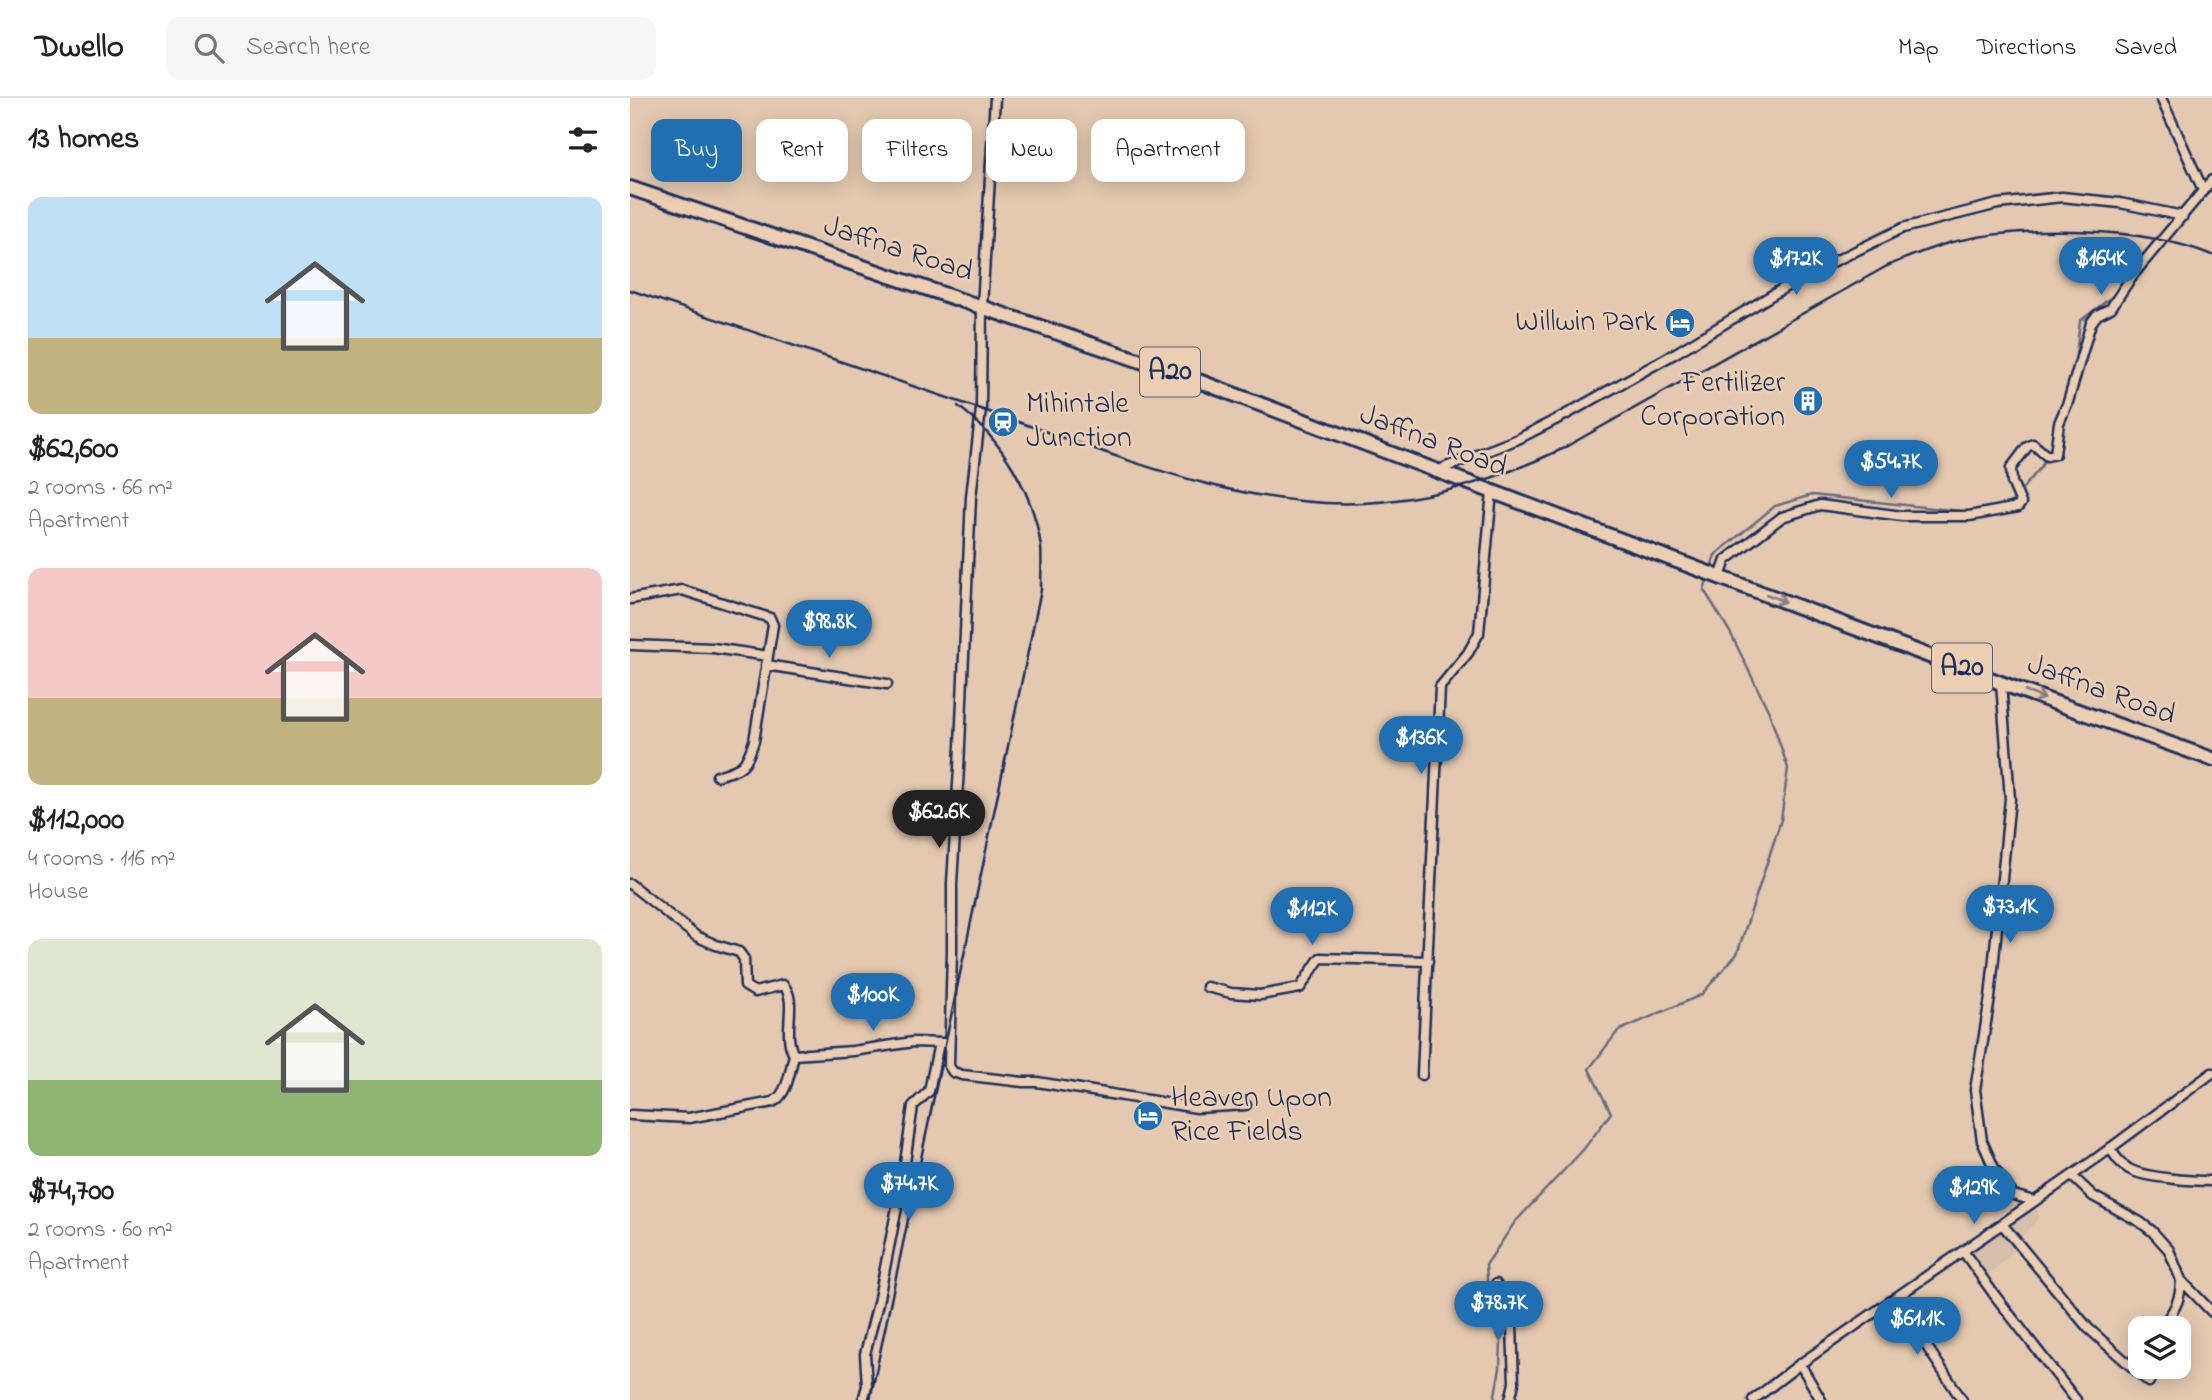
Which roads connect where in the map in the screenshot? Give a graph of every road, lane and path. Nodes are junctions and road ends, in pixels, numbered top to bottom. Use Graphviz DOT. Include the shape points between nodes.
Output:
graph roads {
  1 [pos="995,98"];
  2 [pos="2161,98"];
  3 [pos="2212,180"];
  4 [pos="630,188"];
  5 [pos="2203,190"];
  6 [pos="2183,216"];
  7 [pos="982,306"];
  8 [pos="1436,471"];
  9 [pos="1492,492"];
  10 [pos="1712,574"];
  11 [pos="630,599"];
  12 [pos="630,645"];
  13 [pos="767,660"];
  14 [pos="2001,683"];
  15 [pos="887,684"];
  16 [pos="2212,760"];
  17 [pos="717,776"];
  18 [pos="630,884"];
  19 [pos="1428,961"];
  20 [pos="1207,987"];
  21 [pos="939,1043"];
  22 [pos="949,1044"];
  23 [pos="794,1055"];
  24 [pos="2212,1073"];
  25 [pos="1422,1075"];
  26 [pos="1247,1105"];
  27 [pos="631,1115"];
  28 [pos="2110,1149"];
  29 [pos="2071,1176"];
  30 [pos="2212,1181"];
  31 [pos="2034,1202"];
  32 [pos="2002,1224"];
  33 [pos="1963,1251"];
  34 [pos="2181,1280"];
  35 [pos="1496,1284"];
  36 [pos="1895,1297"];
  37 [pos="2212,1312"];
  38 [pos="2170,1316"];
  39 [pos="1800,1364"];
  40 [pos="2149,1382"];
  41 [pos="863,1400"];
  42 [pos="1510,1400"];
  43 [pos="1753,1400"];
  44 [pos="1821,1400"];
  45 [pos="1962,1400"];
  46 [pos="2076,1400"];
  1 -- 7 [label="street"];
  2 -- 5 [label="street"];
  3 -- 5 [label="street"];
  4 -- 7 [label="highway, Jaffna Road / A20"];
  5 -- 6 [label="street"];
  6 -- 8 [label="street" via="2062,197 1998,204 1903,228 1802,277 1565,415"];
  6 -- 10 [label="street" via="2132,276 2112,308 2091,323 2059,423 2055,454 2045,454 2033,444 2011,468 2021,503 2018,507 1969,516 1902,516 1821,505 1782,517"];
  7 -- 8 [label="highway, Jaffna Road / A20" via="1185,376"];
  7 -- 22 [label="street" via="981,409 971,497 951,883"];
  8 -- 9 [label="highway, Jaffna Road / A20"];
  9 -- 10 [label="highway, Jaffna Road / A20"];
  9 -- 19 [label="street" via="1479,633 1440,687"];
  10 -- 14 [label="highway, Jaffna Road / A20, one-way"];
  11 -- 13 [label="street" via="682,590 770,618"];
  12 -- 13 [label="street" via="713,648"];
  13 -- 15 [label="street"];
  13 -- 17 [label="street" via="749,757 741,768"];
  14 -- 16 [label="highway, Jaffna Road / A20, one-way"];
  14 -- 31 [label="street" via="2010,799 1990,998 1975,1090 1982,1142 1994,1168 2013,1195"];
  18 -- 23 [label="street" via="696,936 744,958 745,986 755,992 783,985 788,990 789,1045"];
  19 -- 20 [label="street" via="1320,958 1300,988 1261,995"];
  19 -- 25 [label="street"];
  21 -- 22 [label="street"];
  21 -- 23 [label="street"];
  21 -- 41 [label="street" via="929,1091 913,1106 904,1177 865,1354"];
  22 -- 26 [label="street" via="949,1066 958,1074 1198,1108"];
  23 -- 27 [label="street" via="785,1088 773,1102 689,1118"];
  24 -- 28 [label="street"];
  28 -- 29 [label="street"];
  28 -- 30 [label="street" via="2131,1170"];
  29 -- 31 [label="street"];
  29 -- 34 [label="street" via="2092,1196 2152,1231 2169,1250"];
  31 -- 32 [label="street"];
  32 -- 33 [label="street"];
  32 -- 40 [label="street" via="2088,1328"];
  33 -- 36 [label="street"];
  33 -- 46 [label="street"];
  34 -- 37 [label="street"];
  34 -- 38 [label="street"];
  35 -- 42 [label="street" via="1512,1326 1514,1383"];
  36 -- 39 [label="street"];
  36 -- 45 [label="street"];
  39 -- 43 [label="street"];
  39 -- 44 [label="street"];
}
